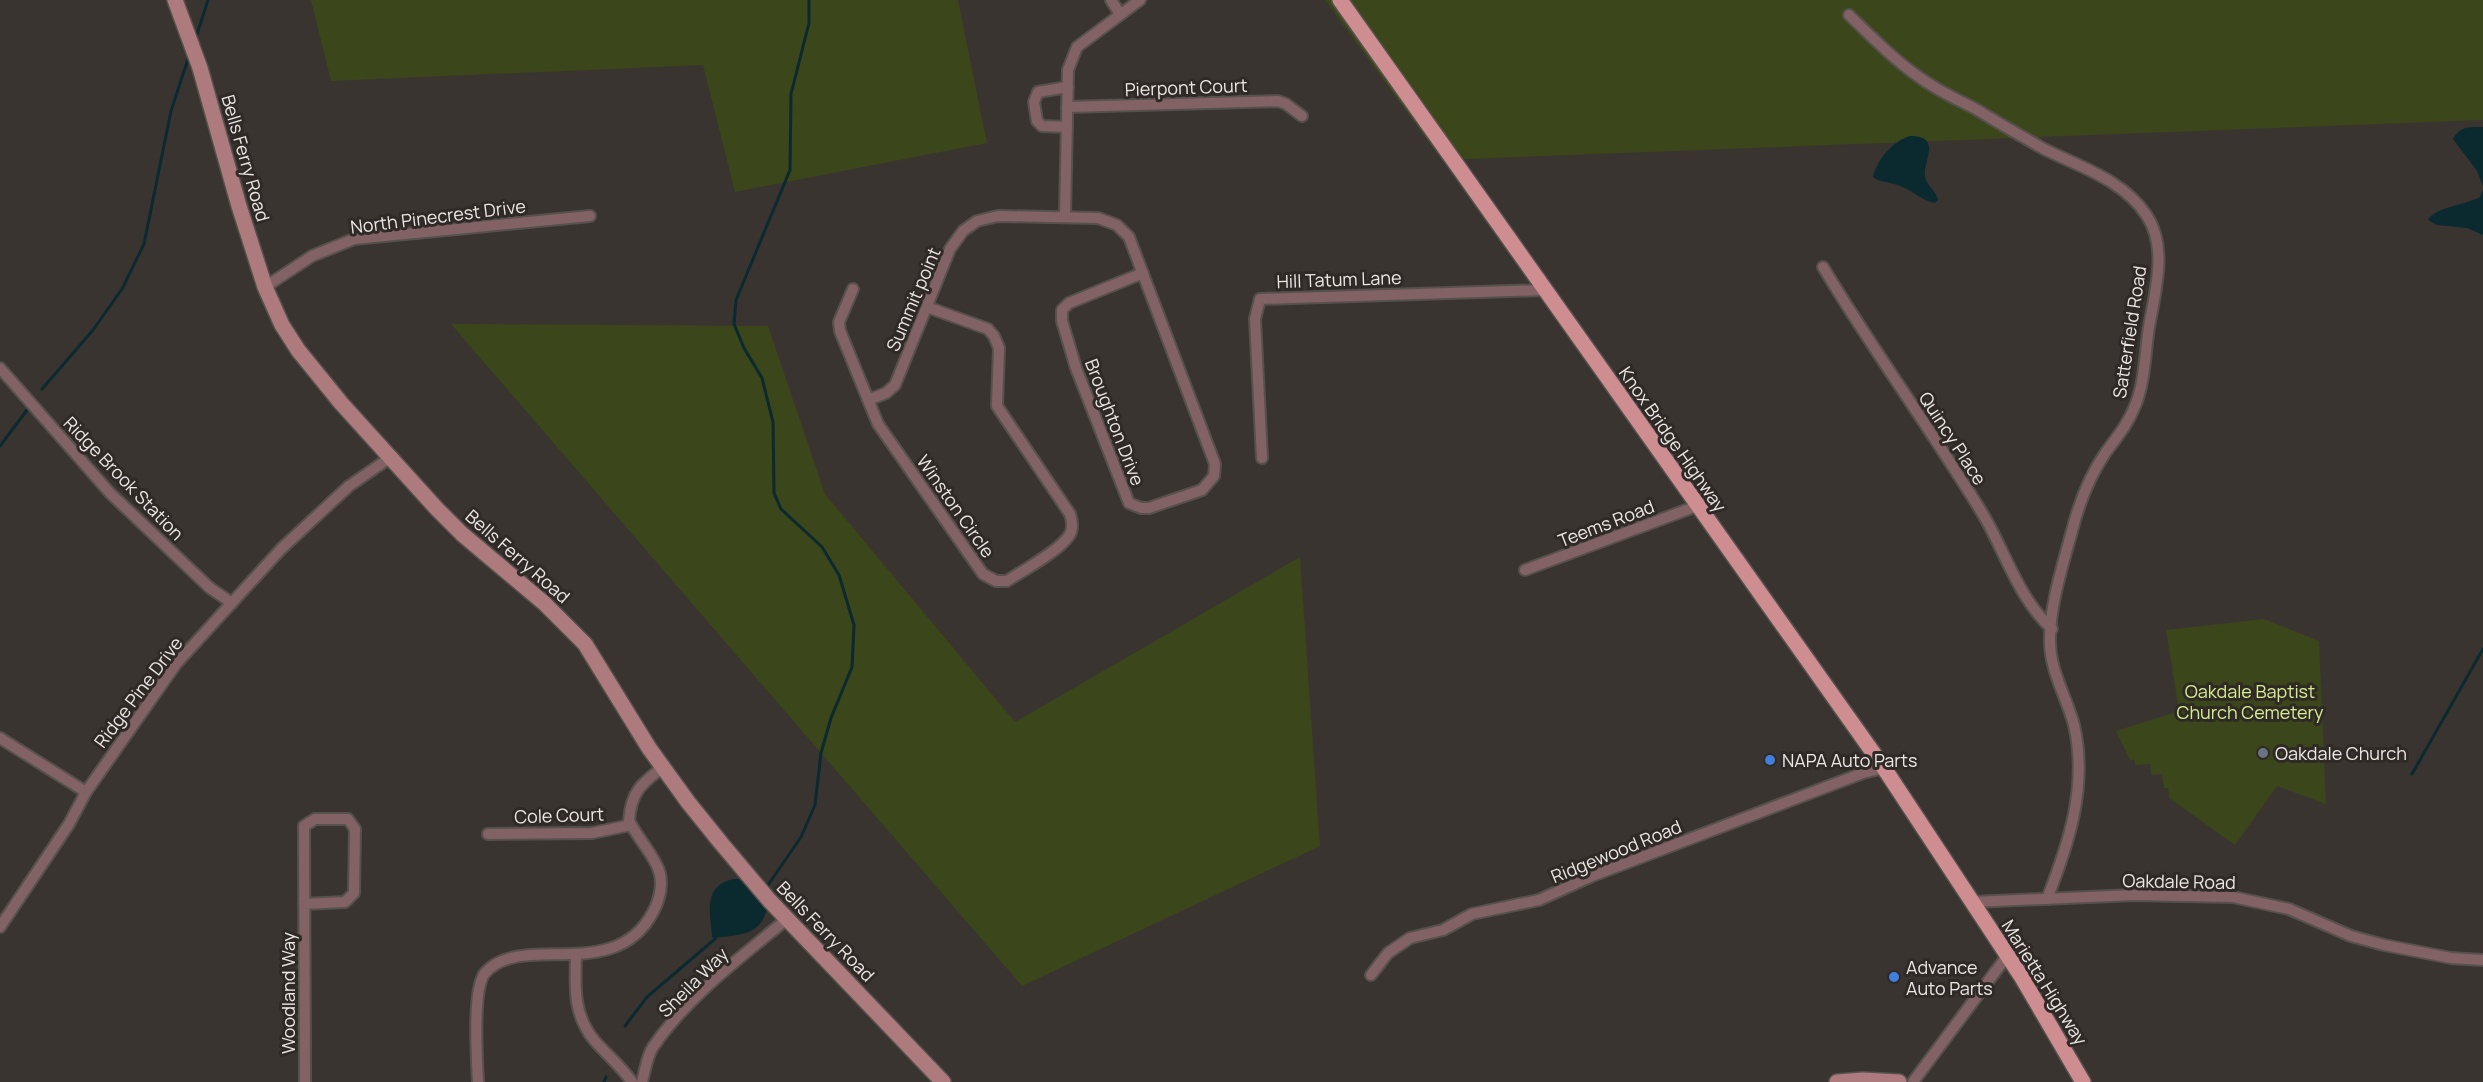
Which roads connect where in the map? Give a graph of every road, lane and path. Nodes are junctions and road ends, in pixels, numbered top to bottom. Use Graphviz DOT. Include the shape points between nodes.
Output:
graph roads {
  1 [pos="176,0"];
  2 [pos="1110,0"];
  3 [pos="1140,0"];
  4 [pos="1340,0"];
  5 [pos="1120,14"];
  6 [pos="1849,15"];
  7 [pos="1068,87"];
  8 [pos="1067,107"];
  9 [pos="1302,116"];
  10 [pos="1067,127"];
  11 [pos="590,216"];
  12 [pos="1065,216"];
  13 [pos="1823,267"];
  14 [pos="1143,273"];
  15 [pos="265,287"];
  16 [pos="853,289"];
  17 [pos="1544,290"];
  18 [pos="927,307"];
  19 [pos="0,368"];
  20 [pos="868,400"];
  21 [pos="391,457"];
  22 [pos="1262,458"];
  23 [pos="1697,506"];
  24 [pos="1526,570"];
  25 [pos="232,603"];
  26 [pos="2052,628"];
  27 [pos="0,738"];
  28 [pos="663,767"];
  29 [pos="1884,768"];
  30 [pos="86,792"];
  31 [pos="631,825"];
  32 [pos="488,834"];
  33 [pos="2047,898"];
  34 [pos="1973,902"];
  35 [pos="304,904"];
  36 [pos="787,919"];
  37 [pos="0,927"];
  38 [pos="576,955"];
  39 [pos="2007,956"];
  40 [pos="2483,960"];
  41 [pos="1371,975"];
  42 [pos="2073,1065"];
  43 [pos="304,1082"];
  44 [pos="478,1082"];
  45 [pos="632,1082"];
  46 [pos="642,1082"];
  47 [pos="943,1082"];
  48 [pos="1837,1082"];
  49 [pos="1899,1082"];
  50 [pos="1912,1082"];
  51 [pos="2073,1082"];
  52 [pos="2083,1082"];
  1 -- 15 [label="main road, Bells Ferry Road"];
  2 -- 5 [label="street"];
  3 -- 5 [label="street"];
  4 -- 17 [label="main road, Knox Bridge Highway"];
  5 -- 7 [label="street" via="1077,47 1068,70"];
  6 -- 26 [label="street, Satterfield Road" via="1908,70 1933,87 2046,149 2097,172 2133,199 2154,228 2158,273 2136,405 2080,503"];
  7 -- 8 [label="street"];
  7 -- 10 [label="street" via="1038,92 1034,102 1036,122"];
  8 -- 9 [label="street, Pierpont Court" via="1278,101"];
  8 -- 10 [label="street"];
  10 -- 12 [label="street"];
  11 -- 15 [label="street, North Pinecrest Drive" via="354,239 312,256"];
  12 -- 14 [label="street, Summit point" via="1098,218 1117,225 1129,237"];
  12 -- 18 [label="street, Summit point" via="998,216 978,220 963,231 950,249"];
  13 -- 26 [label="street, Quincy Place" via="1985,518 2023,592"];
  14 -- 14 [label="street, Broughton Drive" via="1215,464 1214,476 1202,490 1149,508 1129,503 1124,495 1062,321 1062,310 1070,303"];
  15 -- 21 [label="main road, Bells Ferry Road" via="298,350"];
  16 -- 20 [label="street, Winston Circle" via="840,331"];
  17 -- 22 [label="street, Hill Tatum Lane" via="1260,299 1255,319"];
  17 -- 23 [label="main road, Knox Bridge Highway"];
  18 -- 20 [label="street, Summit point" via="895,385"];
  18 -- 20 [label="street, Winston Circle" via="988,329 994,336 999,348 997,406 1070,514 1071,534 1064,543 1007,581 996,581 983,574 878,424"];
  19 -- 25 [label="street, Ridge Brook Station" via="111,493 210,588"];
  21 -- 25 [label="street, Ridge Pine Drive" via="320,512"];
  21 -- 28 [label="main road, Bells Ferry Road" via="462,534 544,603 585,644"];
  23 -- 24 [label="street, Teems Road"];
  23 -- 29 [label="main road, Knox Bridge Highway"];
  25 -- 30 [label="street, Ridge Pine Drive" via="176,664"];
  26 -- 33 [label="street, Satterfield Road" via="2053,662 2073,723 2079,792 2068,844"];
  27 -- 30 [label="street"];
  28 -- 31 [label="street" via="634,795 628,821"];
  28 -- 36 [label="main road, Bells Ferry Road" via="721,843"];
  29 -- 34 [label="main road, Knox Bridge Highway"];
  29 -- 41 [label="street, Ridgewood Road" via="1592,876 1539,900 1472,914 1443,930 1410,938 1388,953"];
  30 -- 37 [label="street, Ridge Pine Drive"];
  31 -- 32 [label="street, Cole Court" via="592,833"];
  31 -- 38 [label="street" via="658,868 659,901 651,917 623,942"];
  33 -- 34 [label="street, Oakdale Road"];
  33 -- 40 [label="street, Oakdale Road" via="2233,897 2284,908 2350,936 2384,945"];
  34 -- 39 [label="main road, Marietta Highway"];
  35 -- 35 [label="street, Woodland Way" via="304,826 315,819 348,819 355,829 354,893 345,902"];
  35 -- 43 [label="street, Woodland Way"];
  36 -- 46 [label="street, Sheila Way" via="726,969 682,1014 652,1048"];
  36 -- 47 [label="main road, Bells Ferry Road"];
  38 -- 44 [label="street" via="509,959 484,974 478,991"];
  38 -- 45 [label="street" via="575,995 580,1018 594,1040"];
  39 -- 42 [label="main road, Marietta Highway"];
  39 -- 50 [label="street"];
  42 -- 51 [label="main road"];
  42 -- 52 [label="main road, Marietta Highway"];
  48 -- 49 [label="main road"];
}
